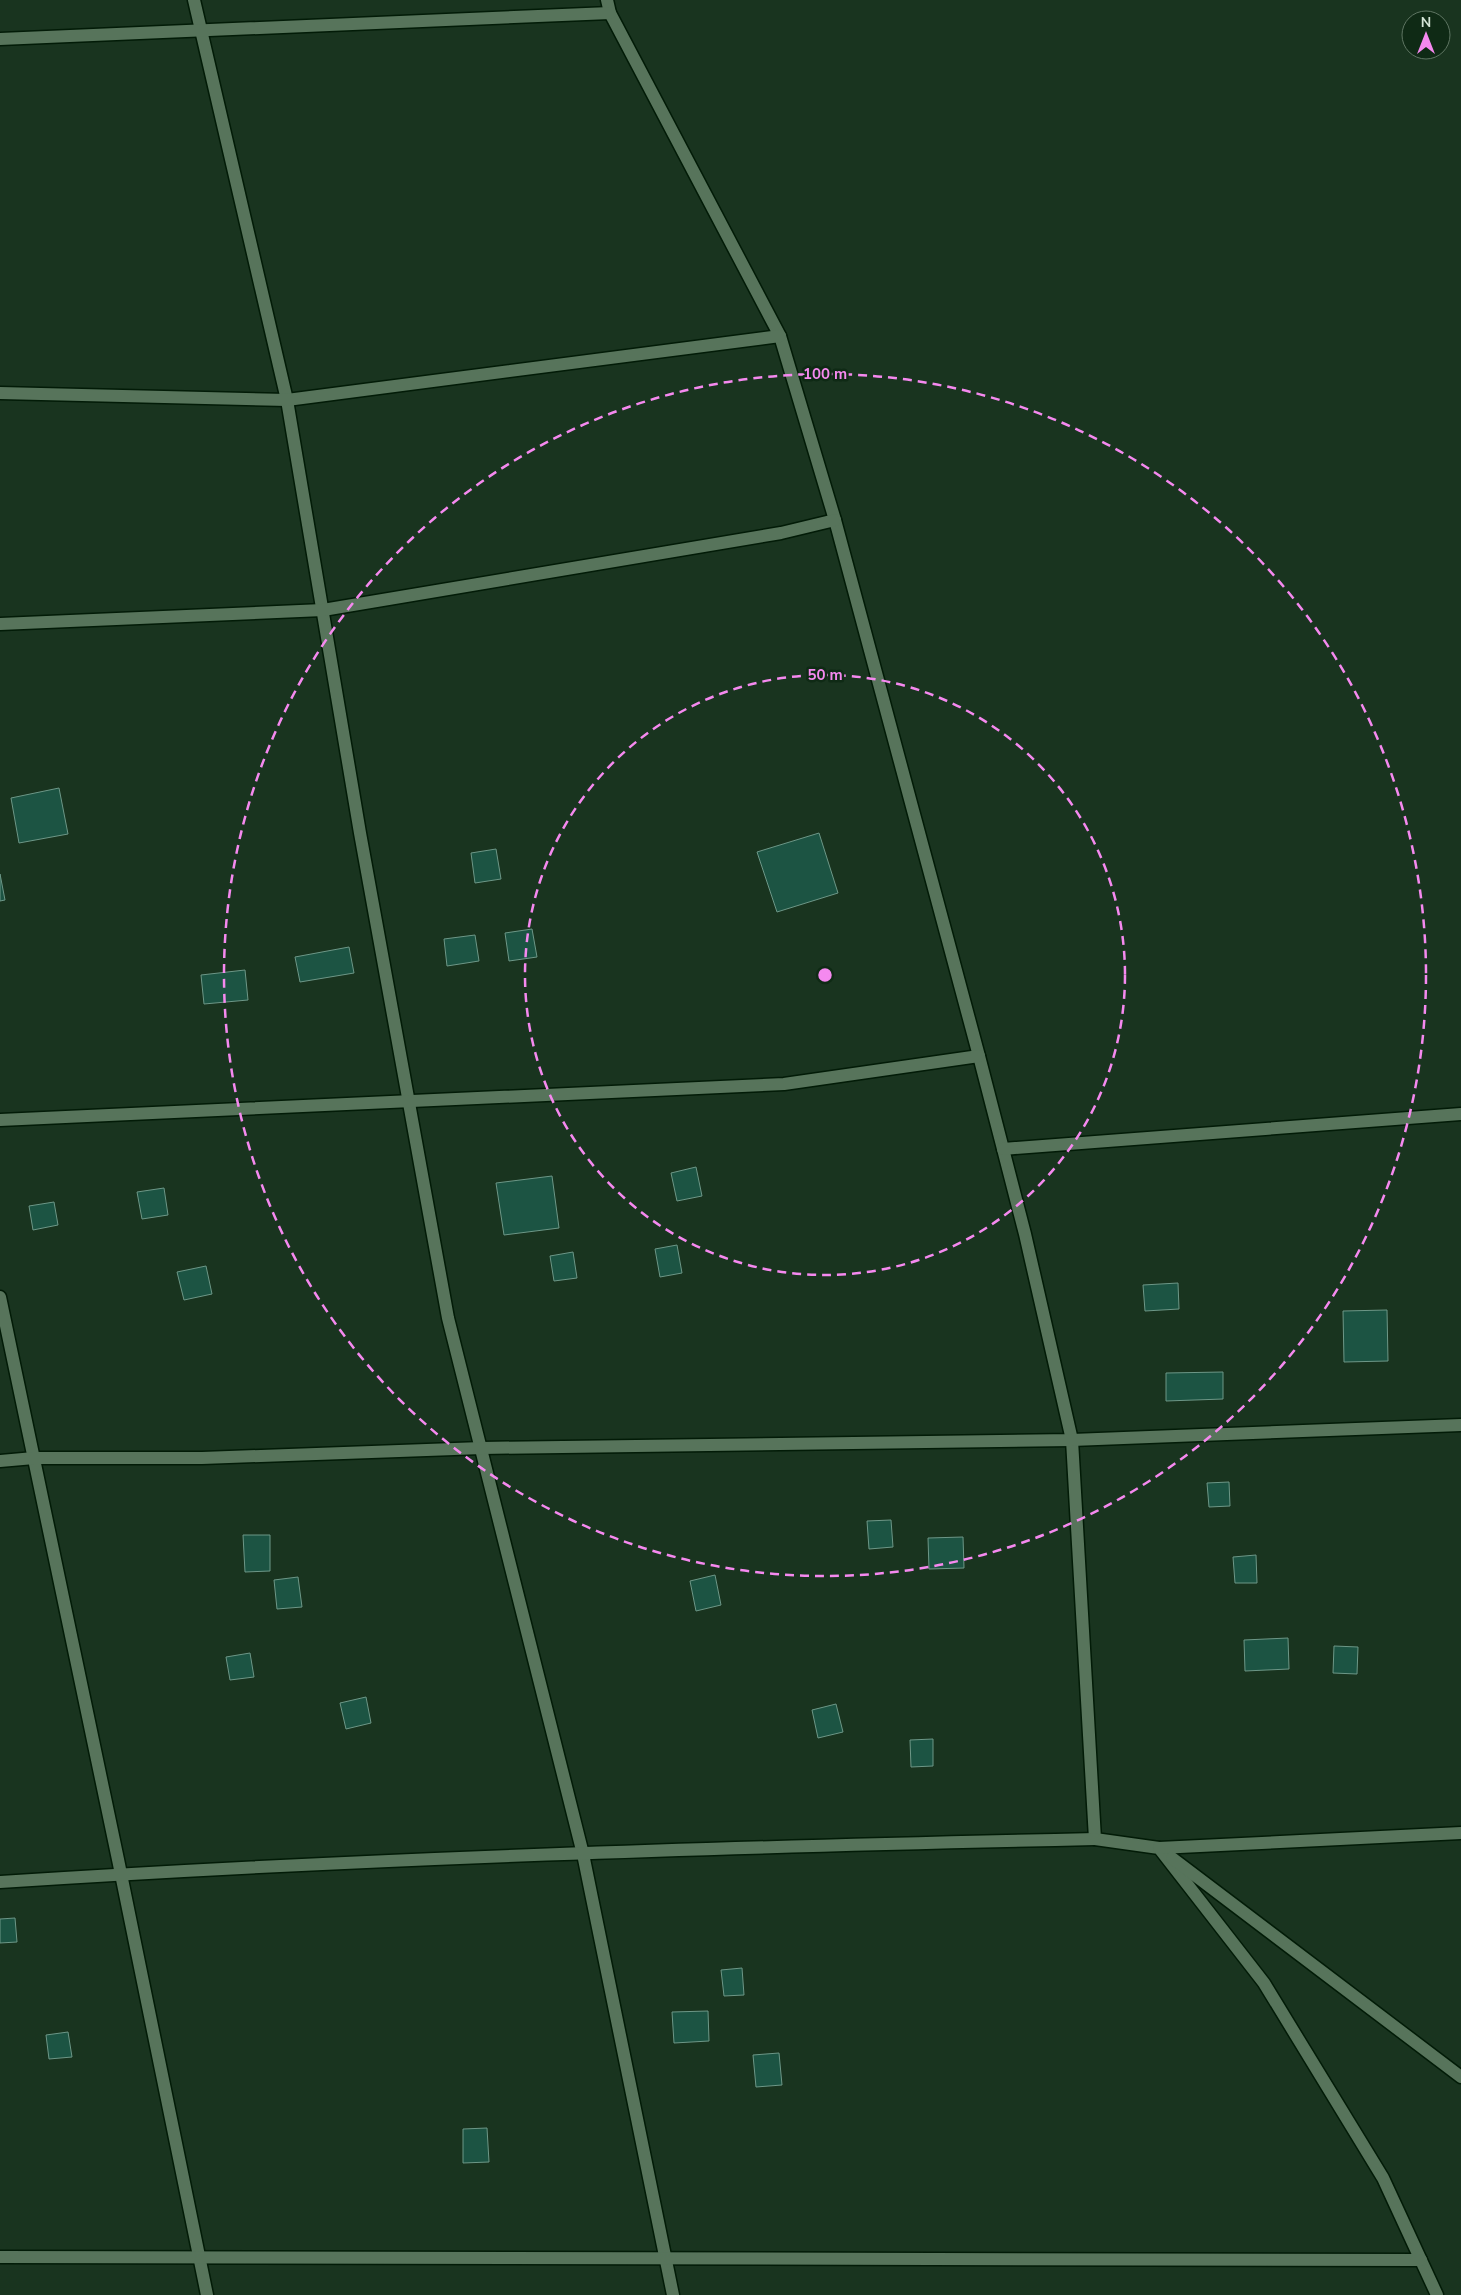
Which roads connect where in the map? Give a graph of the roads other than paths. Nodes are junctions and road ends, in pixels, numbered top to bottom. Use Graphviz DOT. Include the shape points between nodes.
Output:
graph roads {
  1 [pos="194,0"];
  2 [pos="607,0"];
  3 [pos="610,13"];
  4 [pos="200,30"];
  5 [pos="0,39"];
  6 [pos="780,336"];
  7 [pos="0,392"];
  8 [pos="287,400"];
  9 [pos="835,520"];
  10 [pos="323,610"];
  11 [pos="0,624"];
  12 [pos="979,1056"];
  13 [pos="409,1101"];
  14 [pos="1461,1114"];
  15 [pos="0,1120"];
  16 [pos="1003,1149"];
  17 [pos="0,1296"];
  18 [pos="1461,1425"];
  19 [pos="1072,1440"];
  20 [pos="482,1448"];
  21 [pos="34,1458"];
  22 [pos="0,1461"];
  23 [pos="1461,1833"];
  24 [pos="1095,1838"];
  25 [pos="1159,1848"];
  26 [pos="583,1854"];
  27 [pos="120,1874"];
  28 [pos="0,1882"];
  29 [pos="1461,2077"];
  30 [pos="0,2258"];
  31 [pos="199,2258"];
  32 [pos="665,2259"];
  33 [pos="1421,2260"];
  34 [pos="206,2295"];
  35 [pos="673,2295"];
  36 [pos="1437,2295"];
  1 -- 4 [label="street"];
  2 -- 3 [label="street"];
  3 -- 4 [label="street"];
  3 -- 6 [label="street"];
  4 -- 5 [label="street"];
  4 -- 8 [label="street"];
  6 -- 8 [label="street"];
  6 -- 9 [label="street"];
  7 -- 8 [label="street"];
  8 -- 10 [label="street"];
  9 -- 10 [label="street" via="781,533"];
  9 -- 12 [label="street"];
  10 -- 11 [label="street"];
  10 -- 13 [label="street"];
  12 -- 13 [label="street" via="784,1084"];
  12 -- 16 [label="street"];
  13 -- 15 [label="street"];
  13 -- 20 [label="street" via="448,1318"];
  14 -- 16 [label="street"];
  16 -- 19 [label="street"];
  17 -- 21 [label="street"];
  18 -- 19 [label="street"];
  19 -- 20 [label="street"];
  19 -- 24 [label="street"];
  20 -- 21 [label="street" via="202,1458"];
  20 -- 26 [label="street"];
  21 -- 22 [label="street"];
  21 -- 27 [label="street"];
  23 -- 25 [label="street"];
  24 -- 25 [label="street"];
  24 -- 26 [label="street"];
  25 -- 29 [label="street"];
  25 -- 33 [label="street" via="1264,1983 1383,2178"];
  26 -- 27 [label="street"];
  26 -- 32 [label="street"];
  27 -- 28 [label="street"];
  27 -- 31 [label="street"];
  30 -- 31 [label="street"];
  31 -- 32 [label="street"];
  31 -- 34 [label="street"];
  32 -- 33 [label="street"];
  32 -- 35 [label="street"];
  33 -- 36 [label="street"];
}
